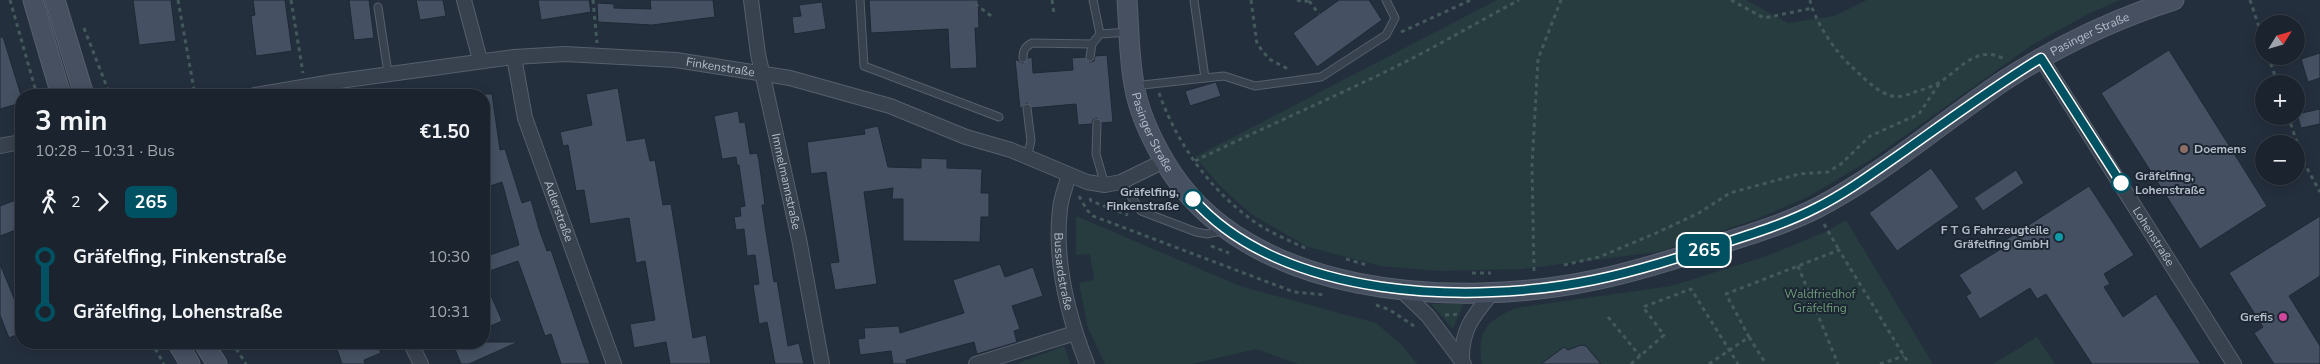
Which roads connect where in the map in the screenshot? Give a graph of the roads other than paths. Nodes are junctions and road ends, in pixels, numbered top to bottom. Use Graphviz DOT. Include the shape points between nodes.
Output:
graph roads {
  1 [pos="33,0"];
  2 [pos="55,0"];
  3 [pos="464,0"];
  4 [pos="751,0"];
  5 [pos="860,0"];
  6 [pos="1092,0"];
  7 [pos="1127,0"];
  8 [pos="1194,0"];
  9 [pos="1386,0"];
  10 [pos="2174,0"];
  11 [pos="378,7"];
  12 [pos="1129,32"];
  13 [pos="1100,34"];
  14 [pos="1092,44"];
  15 [pos="514,57"];
  16 [pos="1090,57"];
  17 [pos="1023,58"];
  18 [pos="2041,58"];
  19 [pos="480,60"];
  20 [pos="762,73"];
  21 [pos="388,74"];
  22 [pos="1205,78"];
  23 [pos="1134,86"];
  24 [pos="59,89"];
  25 [pos="82,89"];
  26 [pos="301,89"];
  27 [pos="1027,108"];
  28 [pos="999,117"];
  29 [pos="1097,123"];
  30 [pos="15,143"];
  31 [pos="0,146"];
  32 [pos="1027,156"];
  33 [pos="1164,161"];
  34 [pos="1069,175"];
  35 [pos="1121,182"];
  36 [pos="1105,185"];
  37 [pos="1227,230"];
  38 [pos="1402,291"];
  39 [pos="1492,293"];
  40 [pos="1075,333"];
  41 [pos="181,349"];
  42 [pos="207,349"];
  43 [pos="414,349"];
  44 [pos="1463,363"];
  45 [pos="190,364"];
  46 [pos="217,364"];
  47 [pos="421,364"];
  48 [pos="614,364"];
  49 [pos="822,364"];
  50 [pos="976,364"];
  51 [pos="1087,364"];
  52 [pos="2234,364"];
  1 -- 24 [label="main road"];
  2 -- 25 [label="main road"];
  3 -- 19 [label="street"];
  4 -- 20 [label="street, Immelmannstraße"];
  5 -- 28 [label="lane" via="864,66"];
  6 -- 13 [label="lane"];
  7 -- 12 [label="main road, Pasinger Straße"];
  8 -- 22 [label="lane"];
  9 -- 22 [label="lane" via="1395,18 1386,35 1321,77 1255,86 1224,76"];
  10 -- 18 [label="main road, Pasinger Straße" via="2098,28"];
  11 -- 21 [label="lane"];
  12 -- 13 [label="lane"];
  12 -- 23 [label="main road, Pasinger Straße"];
  13 -- 14 [label="lane"];
  14 -- 16 [label="lane"];
  14 -- 17 [label="lane" via="1032,44 1026,46"];
  15 -- 19 [label="street, Finkenstraße"];
  15 -- 20 [label="street, Finkenstraße" via="565,54 676,60"];
  15 -- 48 [label="street, Adlerstraße" via="525,118"];
  18 -- 39 [label="main road, Pasinger Straße" via="1854,186 1815,209 1664,263 1593,281"];
  18 -- 52 [label="street, Lohenstraße"];
  19 -- 21 [label="street, Finkenstraße"];
  20 -- 32 [label="street, Finkenstraße" via="890,106 966,137 994,143"];
  20 -- 49 [label="street, Immelmannstraße" via="799,239"];
  21 -- 26 [label="street, Finkenstraße"];
  22 -- 23 [label="lane"];
  23 -- 33 [label="main road, Pasinger Straße"];
  27 -- 32 [label="lane" via="1032,141"];
  29 -- 36 [label="lane" via="1096,154"];
  30 -- 31 [label="street"];
  32 -- 34 [label="street, Finkenstraße"];
  33 -- 35 [label="street, Finkenstraße"];
  33 -- 37 [label="main road, Pasinger Straße" via="1206,214"];
  34 -- 36 [label="street, Finkenstraße"];
  34 -- 40 [label="street, Bussardstraße" via="1060,206 1058,238 1063,282"];
  35 -- 36 [label="street, Finkenstraße"];
  35 -- 37 [label="lane" via="1141,211 1196,232 1207,234"];
  37 -- 38 [label="main road, Pasinger Straße" via="1266,253 1304,268"];
  38 -- 39 [label="main road, Pasinger Straße"];
  38 -- 44 [label="street" via="1428,316"];
  39 -- 44 [label="street" via="1468,325 1462,343"];
  40 -- 50 [label="street"];
  40 -- 51 [label="street, Bussardstraße"];
  41 -- 45 [label="main road"];
  42 -- 46 [label="main road"];
  43 -- 47 [label="street"];
}
